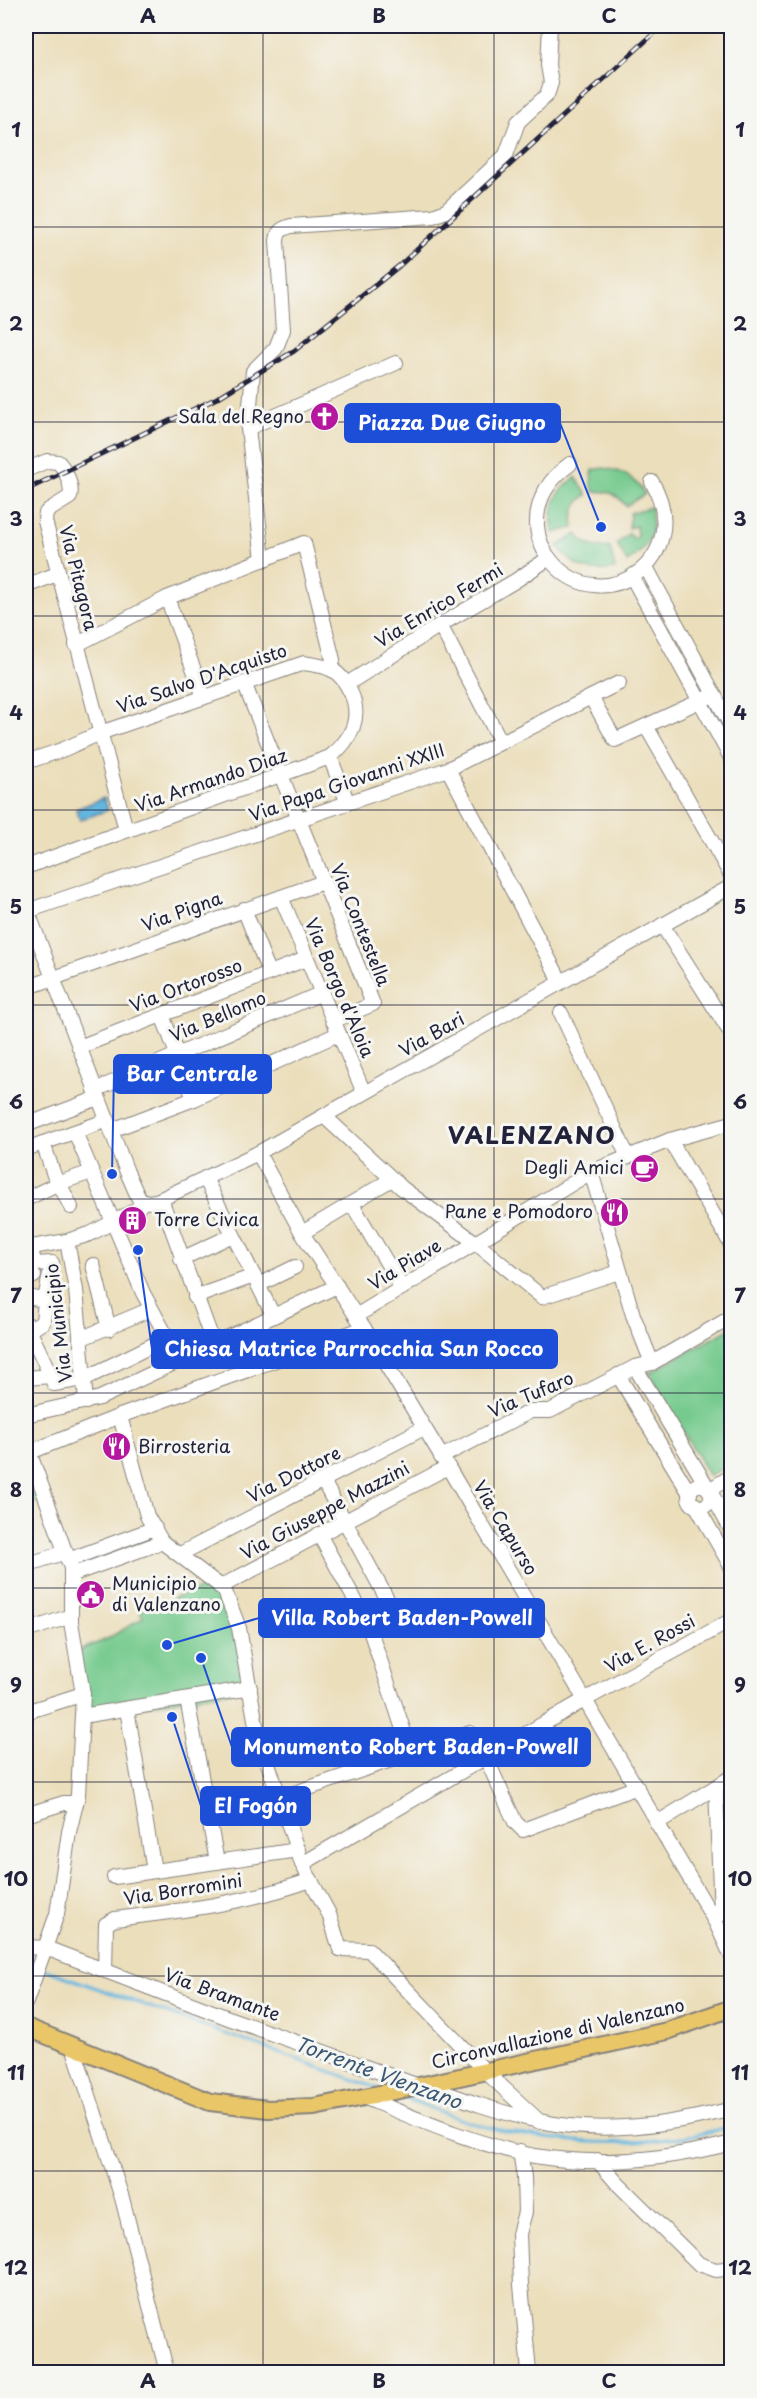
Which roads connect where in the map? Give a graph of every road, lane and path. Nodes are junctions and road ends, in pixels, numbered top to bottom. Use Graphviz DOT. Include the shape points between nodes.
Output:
graph roads {
  1 [pos="550,26"];
  2 [pos="396,363"];
  3 [pos="248,429"];
  4 [pos="570,464"];
  5 [pos="26,470"];
  6 [pos="652,482"];
  7 [pos="549,558"];
  8 [pos="263,560"];
  9 [pos="646,567"];
  10 [pos="57,574"];
  11 [pos="632,577"];
  12 [pos="26,586"];
  13 [pos="166,598"];
  14 [pos="440,625"];
  15 [pos="76,645"];
  16 [pos="331,669"];
  17 [pos="244,683"];
  18 [pos="619,683"];
  19 [pos="346,684"];
  20 [pos="713,695"];
  21 [pos="204,697"];
  22 [pos="591,697"];
  23 [pos="699,701"];
  24 [pos="646,726"];
  25 [pos="732,728"];
  26 [pos="100,733"];
  27 [pos="501,742"];
  28 [pos="330,757"];
  29 [pos="732,760"];
  30 [pos="26,762"];
  31 [pos="448,769"];
  32 [pos="281,775"];
  33 [pos="347,801"];
  34 [pos="298,819"];
  35 [pos="126,830"];
  36 [pos="26,867"];
  37 [pos="730,871"];
  38 [pos="323,882"];
  39 [pos="732,886"];
  40 [pos="281,897"];
  41 [pos="26,909"];
  42 [pos="244,909"];
  43 [pos="662,925"];
  44 [pos="306,959"];
  45 [pos="269,972"];
  46 [pos="53,977"];
  47 [pos="561,982"];
  48 [pos="26,987"];
  49 [pos="322,993"];
  50 [pos="561,1013"];
  51 [pos="162,1015"];
  52 [pos="335,1027"];
  53 [pos="732,1035"];
  54 [pos="79,1047"];
  55 [pos="176,1053"];
  56 [pos="97,1094"];
  57 [pos="364,1094"];
  58 [pos="194,1099"];
  59 [pos="324,1116"];
  60 [pos="732,1123"];
  61 [pos="26,1125"];
  62 [pos="110,1125"];
  63 [pos="75,1132"];
  64 [pos="670,1140"];
  65 [pos="43,1143"];
  66 [pos="26,1149"];
  67 [pos="258,1153"];
  68 [pos="628,1157"];
  69 [pos="92,1172"];
  70 [pos="591,1172"];
  71 [pos="206,1178"];
  72 [pos="392,1179"];
  73 [pos="58,1184"];
  74 [pos="26,1196"];
  75 [pos="161,1199"];
  76 [pos="144,1201"];
  77 [pos="352,1203"];
  78 [pos="71,1207"];
  79 [pos="111,1222"];
  80 [pos="302,1233"];
  81 [pos="233,1235"];
  82 [pos="67,1241"];
  83 [pos="476,1244"];
  84 [pos="732,1246"];
  85 [pos="28,1247"];
  86 [pos="181,1259"];
  87 [pos="93,1265"];
  88 [pos="296,1267"];
  89 [pos="619,1272"];
  90 [pos="256,1281"];
  91 [pos="98,1285"];
  92 [pos="337,1286"];
  93 [pos="402,1288"];
  94 [pos="76,1290"];
  95 [pos="26,1297"];
  96 [pos="195,1298"];
  97 [pos="45,1300"];
  98 [pos="151,1309"];
  99 [pos="273,1315"];
  100 [pos="356,1316"];
  101 [pos="732,1317"];
  102 [pos="27,1328"];
  103 [pos="364,1328"];
  104 [pos="109,1329"];
  105 [pos="167,1338"];
  106 [pos="80,1340"];
  107 [pos="214,1345"];
  108 [pos="180,1361"];
  109 [pos="652,1363"];
  110 [pos="634,1367"];
  111 [pos="618,1375"];
  112 [pos="51,1376"];
  113 [pos="26,1378"];
  114 [pos="84,1379"];
  115 [pos="651,1394"];
  116 [pos="86,1402"];
  117 [pos="635,1403"];
  118 [pos="26,1415"];
  119 [pos="120,1416"];
  120 [pos="424,1428"];
  121 [pos="27,1448"];
  122 [pos="444,1462"];
  123 [pos="732,1476"];
  124 [pos="323,1481"];
  125 [pos="709,1490"];
  126 [pos="693,1499"];
  127 [pos="344,1521"];
  128 [pos="154,1528"];
  129 [pos="732,1531"];
  130 [pos="319,1534"];
  131 [pos="162,1542"];
  132 [pos="180,1554"];
  133 [pos="67,1556"];
  134 [pos="26,1565"];
  135 [pos="732,1568"];
  136 [pos="71,1575"];
  137 [pos="220,1587"];
  138 [pos="393,1610"];
  139 [pos="71,1616"];
  140 [pos="732,1620"];
  141 [pos="26,1632"];
  142 [pos="250,1688"];
  143 [pos="83,1694"];
  144 [pos="187,1699"];
  145 [pos="586,1700"];
  146 [pos="127,1709"];
  147 [pos="26,1712"];
  148 [pos="82,1716"];
  149 [pos="411,1753"];
  150 [pos="486,1757"];
  151 [pos="732,1777"];
  152 [pos="637,1787"];
  153 [pos="716,1787"];
  154 [pos="280,1798"];
  155 [pos="76,1803"];
  156 [pos="26,1815"];
  157 [pos="657,1823"];
  158 [pos="298,1850"];
  159 [pos="217,1862"];
  160 [pos="302,1864"];
  161 [pos="154,1871"];
  162 [pos="114,1877"];
  163 [pos="311,1880"];
  164 [pos="715,1921"];
  165 [pos="732,1942"];
  166 [pos="26,1947"];
  167 [pos="45,1951"];
  168 [pos="732,1957"];
  169 [pos="105,1971"];
  170 [pos="732,1994"];
  171 [pos="26,2002"];
  172 [pos="725,2010"];
  173 [pos="26,2027"];
  174 [pos="73,2046"];
  175 [pos="486,2072"];
  176 [pos="419,2086"];
  177 [pos="369,2097"];
  178 [pos="732,2109"];
  179 [pos="540,2122"];
  180 [pos="732,2143"];
  181 [pos="519,2151"];
  182 [pos="597,2160"];
  183 [pos="732,2268"];
  184 [pos="167,2373"];
  185 [pos="529,2373"];
  1 -- 3 [label="street" via="551,83 547,95 518,122 506,155 446,211 433,216 291,226 278,233 283,330 276,348 253,371"];
  2 -- 3 [label="street"];
  3 -- 8 [label="street"];
  4 -- 7 [label="street" via="550,481 538,508 537,531"];
  5 -- 10 [label="street, Via Pitagora" via="47,461 58,462 70,487 70,497 45,517"];
  6 -- 9 [label="street" via="660,496 664,529 656,553"];
  7 -- 11 [label="street" via="566,575 590,584 615,584"];
  7 -- 14 [label="street, Via Enrico Fermi"];
  8 -- 13 [label="street"];
  8 -- 16 [label="street" via="304,543 333,660"];
  9 -- 11 [label="street"];
  9 -- 20 [label="street"];
  10 -- 12 [label="street"];
  10 -- 15 [label="street, Via Pitagora"];
  11 -- 23 [label="street"];
  13 -- 15 [label="street"];
  13 -- 21 [label="street"];
  14 -- 19 [label="street, Via Enrico Fermi"];
  14 -- 27 [label="street"];
  15 -- 26 [label="street, Via Pitagora"];
  16 -- 17 [label="street, Via Salvo D'Acquisto" via="304,663"];
  16 -- 19 [label="street"];
  17 -- 21 [label="street, Via Salvo D'Acquisto"];
  17 -- 32 [label="street"];
  18 -- 22 [label="street, Via Papa Giovanni XXIII"];
  19 -- 28 [label="street, Via Armando Diaz" via="356,707 356,719 347,740"];
  20 -- 23 [label="street"];
  20 -- 25 [label="street"];
  21 -- 26 [label="street, Via Salvo D'Acquisto"];
  22 -- 24 [label="street" via="615,740"];
  22 -- 27 [label="street, Via Papa Giovanni XXIII"];
  23 -- 24 [label="street"];
  23 -- 29 [label="street"];
  24 -- 37 [label="street"];
  26 -- 30 [label="street, Via Salvo D'Acquisto"];
  26 -- 35 [label="street, Via Pitagora"];
  27 -- 31 [label="street, Via Papa Giovanni XXIII"];
  28 -- 32 [label="street, Via Armando Diaz"];
  28 -- 33 [label="street"];
  31 -- 33 [label="street, Via Papa Giovanni XXIII"];
  31 -- 47 [label="street"];
  32 -- 34 [label="street, Via Contestella"];
  32 -- 35 [label="street, Via Armando Diaz"];
  33 -- 34 [label="street, Via Papa Giovanni XXIII"];
  34 -- 38 [label="street, Via Contestella"];
  34 -- 41 [label="street, Via Papa Giovanni XXIII"];
  35 -- 36 [label="street, Via Armando Diaz"];
  38 -- 40 [label="street, Via Pigna"];
  38 -- 52 [label="street, Via Contestella" via="373,1004"];
  39 -- 43 [label="street, Via Bari"];
  40 -- 42 [label="street, Via Pigna"];
  40 -- 44 [label="street, Via Borgo d'Aloia"];
  41 -- 46 [label="street"];
  42 -- 45 [label="street"];
  42 -- 46 [label="street, Via Pigna"];
  43 -- 47 [label="street, Via Bari"];
  43 -- 53 [label="street"];
  44 -- 45 [label="street, Via Ortorosso"];
  44 -- 49 [label="street, Via Borgo d'Aloia"];
  45 -- 51 [label="street, Via Ortorosso"];
  46 -- 48 [label="street, Via Pigna"];
  46 -- 54 [label="street"];
  47 -- 57 [label="street, Via Bari"];
  49 -- 52 [label="street, Via Borgo d'Aloia"];
  49 -- 55 [label="street, Via Bellomo"];
  50 -- 68 [label="street"];
  51 -- 54 [label="street, Via Ortorosso"];
  51 -- 55 [label="street"];
  52 -- 57 [label="street, Via Borgo d'Aloia"];
  52 -- 58 [label="street"];
  54 -- 56 [label="street"];
  55 -- 56 [label="street, Via Bellomo"];
  55 -- 58 [label="street"];
  56 -- 61 [label="street, Via Bellomo"];
  56 -- 62 [label="street"];
  57 -- 59 [label="street, Via Bari"];
  58 -- 62 [label="street"];
  59 -- 67 [label="street, Via Bari"];
  59 -- 72 [label="street"];
  60 -- 64 [label="street, Via Piave"];
  62 -- 63 [label="street"];
  62 -- 76 [label="street" via="139,1199"];
  63 -- 65 [label="street"];
  63 -- 69 [label="street"];
  64 -- 68 [label="street, Via Piave"];
  64 -- 84 [label="street"];
  65 -- 66 [label="street"];
  65 -- 73 [label="street"];
  67 -- 71 [label="street, Via Bari"];
  67 -- 80 [label="street, Via Capurso"];
  68 -- 70 [label="street, Via Piave"];
  69 -- 73 [label="street"];
  69 -- 79 [label="street"];
  70 -- 83 [label="street, Via Piave"];
  70 -- 89 [label="street"];
  71 -- 75 [label="street, Via Bari"];
  71 -- 81 [label="street"];
  72 -- 77 [label="street"];
  72 -- 83 [label="street"];
  73 -- 74 [label="street"];
  73 -- 78 [label="street"];
  75 -- 76 [label="street, Via Bari"];
  75 -- 86 [label="street"];
  76 -- 79 [label="street" via="136,1210"];
  77 -- 80 [label="street"];
  77 -- 93 [label="street"];
  79 -- 82 [label="street"];
  79 -- 98 [label="street"];
  80 -- 92 [label="street, Via Capurso"];
  81 -- 86 [label="street"];
  81 -- 90 [label="street"];
  82 -- 85 [label="street"];
  82 -- 94 [label="street, Via Municipio"];
  83 -- 89 [label="street" via="542,1297"];
  83 -- 93 [label="street, Via Piave"];
  85 -- 97 [label="street" via="34,1264 52,1263"];
  86 -- 96 [label="street"];
  87 -- 91 [label="street"];
  88 -- 90 [label="street"];
  89 -- 109 [label="street"];
  90 -- 96 [label="street"];
  90 -- 99 [label="street"];
  91 -- 94 [label="street"];
  91 -- 104 [label="street"];
  92 -- 99 [label="street"];
  92 -- 100 [label="street, Via Capurso"];
  93 -- 100 [label="street, Via Piave"];
  94 -- 106 [label="street, Via Municipio"];
  95 -- 97 [label="street"];
  96 -- 107 [label="street"];
  97 -- 102 [label="street" via="43,1322"];
  98 -- 104 [label="street"];
  98 -- 105 [label="street"];
  99 -- 107 [label="street"];
  100 -- 103 [label="street, Via Capurso"];
  101 -- 109 [label="street, Via Tufaro"];
  102 -- 112 [label="street"];
  103 -- 119 [label="street"];
  103 -- 120 [label="street, Via Capurso"];
  104 -- 106 [label="street"];
  105 -- 108 [label="street"];
  105 -- 114 [label="street"];
  106 -- 114 [label="street, Via Municipio"];
  107 -- 108 [label="street"];
  108 -- 116 [label="street"];
  109 -- 110 [label="street, Via Tufaro"];
  110 -- 111 [label="street, Via Tufaro"];
  110 -- 115 [label="street"];
  111 -- 117 [label="street"];
  111 -- 122 [label="street, Via Tufaro" via="550,1411 531,1411"];
  112 -- 113 [label="street"];
  112 -- 114 [label="street" via="54,1384"];
  114 -- 116 [label="street, Via Municipio"];
  115 -- 117 [label="street"];
  115 -- 125 [label="street"];
  116 -- 118 [label="street"];
  117 -- 126 [label="street"];
  119 -- 121 [label="street"];
  119 -- 128 [label="street" via="147,1516"];
  120 -- 122 [label="street, Via Capurso"];
  120 -- 124 [label="street, Via Dottore"];
  121 -- 133 [label="street"];
  122 -- 127 [label="street, Via Giuseppe Mazzini"];
  122 -- 145 [label="street, Via Capurso"];
  123 -- 125 [label="street"];
  124 -- 127 [label="street"];
  124 -- 132 [label="street, Via Dottore"];
  125 -- 126 [label="street" via="697,1485"];
  125 -- 129 [label="street"];
  126 -- 135 [label="street"];
  127 -- 130 [label="street, Via Giuseppe Mazzini"];
  127 -- 138 [label="street"];
  128 -- 131 [label="street"];
  128 -- 133 [label="street"];
  130 -- 137 [label="street, Via Giuseppe Mazzini"];
  130 -- 149 [label="street" via="368,1624"];
  131 -- 132 [label="street"];
  131 -- 136 [label="street"];
  132 -- 137 [label="street"];
  133 -- 134 [label="street"];
  133 -- 136 [label="street"];
  136 -- 139 [label="street"];
  137 -- 142 [label="street" via="239,1628"];
  139 -- 141 [label="street"];
  139 -- 143 [label="street"];
  140 -- 145 [label="street, Via E. Rossi"];
  142 -- 144 [label="street"];
  142 -- 154 [label="street" via="257,1731"];
  143 -- 147 [label="street"];
  143 -- 148 [label="street"];
  144 -- 146 [label="street"];
  144 -- 159 [label="street"];
  145 -- 150 [label="street, Via E. Rossi"];
  145 -- 152 [label="street, Via Capurso"];
  146 -- 148 [label="street"];
  146 -- 161 [label="street"];
  148 -- 155 [label="street"];
  149 -- 150 [label="street" via="470,1733 477,1738"];
  149 -- 154 [label="street"];
  150 -- 152 [label="street" via="515,1822 523,1830"];
  150 -- 160 [label="street, Via E. Rossi"];
  151 -- 153 [label="street"];
  152 -- 157 [label="street, Via Capurso"];
  153 -- 157 [label="street"];
  153 -- 164 [label="street" via="721,1914"];
  154 -- 158 [label="street"];
  155 -- 156 [label="street"];
  155 -- 167 [label="street" via="57,1914"];
  157 -- 164 [label="street, Via Capurso"];
  158 -- 159 [label="street"];
  158 -- 160 [label="street"];
  159 -- 161 [label="street"];
  160 -- 163 [label="street"];
  161 -- 162 [label="street"];
  163 -- 169 [label="street, Via Borromini" via="204,1908 115,1919 106,1924"];
  163 -- 175 [label="street" via="329,1914 340,1949 369,1950"];
  164 -- 165 [label="street"];
  164 -- 168 [label="street"];
  166 -- 167 [label="street, Via Bramante"];
  167 -- 169 [label="street, Via Bramante"];
  167 -- 171 [label="street"];
  169 -- 176 [label="street, Via Bramante"];
  170 -- 172 [label="main road, Circonvallazione di Valenzano"];
  172 -- 175 [label="main road, Circonvallazione di Valenzano" via="667,2031"];
  173 -- 174 [label="main road, Circonvallazione di Valenzano"];
  174 -- 177 [label="main road, Circonvallazione di Valenzano" via="210,2102 268,2109 314,2108"];
  174 -- 184 [label="street" via="122,2198"];
  175 -- 176 [label="main road, Circonvallazione di Valenzano"];
  175 -- 179 [label="street"];
  176 -- 177 [label="main road, Circonvallazione di Valenzano"];
  176 -- 179 [label="street, Via Bramante"];
  177 -- 181 [label="street" via="407,2115"];
  178 -- 179 [label="street, Via Bramante" via="680,2122 629,2127"];
  180 -- 182 [label="street" via="641,2159"];
  181 -- 182 [label="street" via="535,2156"];
  181 -- 185 [label="street" via="525,2212 519,2234 521,2285"];
  182 -- 183 [label="street" via="699,2264 716,2270"];
}
